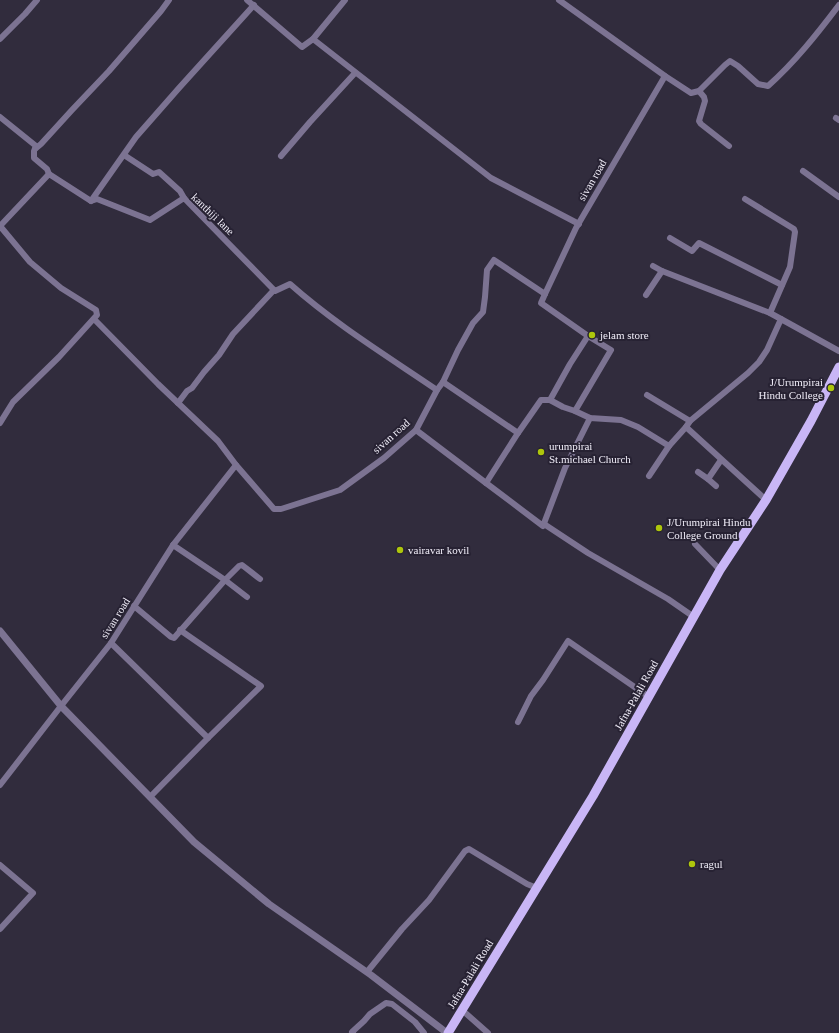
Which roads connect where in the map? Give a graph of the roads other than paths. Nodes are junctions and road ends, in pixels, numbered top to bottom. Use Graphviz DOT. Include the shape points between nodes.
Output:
graph roads {
  1 [pos="37,0"];
  2 [pos="169,0"];
  3 [pos="248,0"];
  4 [pos="345,0"];
  5 [pos="559,0"];
  6 [pos="836,0"];
  7 [pos="839,4"];
  8 [pos="254,5"];
  9 [pos="0,39"];
  10 [pos="313,39"];
  11 [pos="355,73"];
  12 [pos="665,76"];
  13 [pos="699,91"];
  14 [pos="0,117"];
  15 [pos="729,146"];
  16 [pos="35,149"];
  17 [pos="124,155"];
  18 [pos="281,156"];
  19 [pos="803,171"];
  20 [pos="49,174"];
  21 [pos="839,197"];
  22 [pos="184,198"];
  23 [pos="745,199"];
  24 [pos="91,201"];
  25 [pos="2,221"];
  26 [pos="578,224"];
  27 [pos="670,238"];
  28 [pos="653,266"];
  29 [pos="662,271"];
  30 [pos="782,285"];
  31 [pos="274,290"];
  32 [pos="545,294"];
  33 [pos="646,295"];
  34 [pos="770,313"];
  35 [pos="94,319"];
  36 [pos="781,319"];
  37 [pos="588,336"];
  38 [pos="839,351"];
  39 [pos="839,367"];
  40 [pos="443,382"];
  41 [pos="437,390"];
  42 [pos="647,395"];
  43 [pos="550,400"];
  44 [pos="178,403"];
  45 [pos="575,411"];
  46 [pos="590,418"];
  47 [pos="690,421"];
  48 [pos="0,423"];
  49 [pos="686,427"];
  50 [pos="416,430"];
  51 [pos="518,433"];
  52 [pos="669,446"];
  53 [pos="721,460"];
  54 [pos="236,465"];
  55 [pos="698,472"];
  56 [pos="649,476"];
  57 [pos="708,479"];
  58 [pos="486,483"];
  59 [pos="716,486"];
  60 [pos="766,500"];
  61 [pos="544,524"];
  62 [pos="695,544"];
  63 [pos="173,546"];
  64 [pos="720,570"];
  65 [pos="260,579"];
  66 [pos="225,580"];
  67 [pos="247,597"];
  68 [pos="134,606"];
  69 [pos="694,617"];
  70 [pos="180,630"];
  71 [pos="0,631"];
  72 [pos="111,643"];
  73 [pos="649,697"];
  74 [pos="62,706"];
  75 [pos="518,722"];
  76 [pos="208,738"];
  77 [pos="0,785"];
  78 [pos="150,797"];
  79 [pos="0,865"];
  80 [pos="537,888"];
  81 [pos="0,929"];
  82 [pos="367,972"];
  83 [pos="462,1010"];
  84 [pos="353,1033"];
  85 [pos="424,1033"];
  86 [pos="448,1033"];
  87 [pos="488,1033"];
  1 -- 9 [label="street"];
  2 -- 16 [label="street" via="109,71"];
  3 -- 8 [label="street"];
  4 -- 10 [label="street"];
  5 -- 12 [label="street"];
  6 -- 7 [label="street"];
  7 -- 13 [label="street" via="810,42 768,86 758,84 730,61"];
  8 -- 10 [label="street" via="302,47"];
  8 -- 17 [label="street" via="136,137"];
  10 -- 11 [label="street"];
  11 -- 18 [label="street"];
  11 -- 26 [label="street" via="491,178"];
  12 -- 13 [label="street" via="691,93"];
  12 -- 26 [label="street, sivan road"];
  13 -- 15 [label="street" via="705,100 699,121"];
  14 -- 16 [label="street, kanthiji lane" via="36,146"];
  16 -- 20 [label="street, kanthiji lane" via="34,158"];
  17 -- 22 [label="street" via="153,174 159,172"];
  17 -- 24 [label="street"];
  19 -- 21 [label="street"];
  20 -- 24 [label="street, kanthiji lane"];
  20 -- 25 [label="street"];
  22 -- 24 [label="street, kanthiji lane" via="150,220 97,199"];
  22 -- 31 [label="street, kanthiji lane"];
  23 -- 30 [label="street" via="794,229 790,267"];
  25 -- 35 [label="street" via="0,226 30,262 61,288 96,310 98,315"];
  26 -- 32 [label="street, sivan road"];
  27 -- 30 [label="street" via="692,250 699,243"];
  28 -- 29 [label="street"];
  29 -- 33 [label="street"];
  29 -- 34 [label="street"];
  30 -- 34 [label="street"];
  31 -- 41 [label="street" via="290,284 347,328"];
  31 -- 44 [label="street" via="233,334 219,355"];
  32 -- 37 [label="street" via="541,303"];
  32 -- 40 [label="street, sivan road" via="494,260 487,270 483,312 473,323"];
  34 -- 36 [label="street"];
  35 -- 44 [label="street"];
  35 -- 48 [label="street" via="13,402"];
  36 -- 38 [label="street"];
  36 -- 47 [label="street" via="759,362"];
  37 -- 43 [label="street"];
  37 -- 45 [label="street" via="611,350"];
  39 -- 60 [label="main road, Jafna-Palali Road"];
  40 -- 41 [label="street, sivan road"];
  40 -- 51 [label="street"];
  41 -- 50 [label="street, sivan road"];
  42 -- 47 [label="street"];
  43 -- 45 [label="street"];
  43 -- 51 [label="street" via="541,400"];
  44 -- 54 [label="street" via="218,441"];
  45 -- 46 [label="street"];
  46 -- 52 [label="street" via="621,420"];
  46 -- 61 [label="street" via="565,468"];
  47 -- 49 [label="street"];
  49 -- 52 [label="street"];
  49 -- 53 [label="street"];
  50 -- 54 [label="street, sivan road" via="384,458 340,490 281,509 274,509"];
  50 -- 58 [label="street"];
  51 -- 58 [label="street"];
  52 -- 56 [label="street"];
  53 -- 57 [label="street"];
  53 -- 60 [label="street"];
  54 -- 63 [label="street, sivan road"];
  55 -- 57 [label="street"];
  57 -- 59 [label="street"];
  58 -- 61 [label="street" via="543,526"];
  60 -- 64 [label="main road, Jafna-Palali Road"];
  61 -- 69 [label="street"];
  62 -- 64 [label="street"];
  63 -- 66 [label="street"];
  63 -- 68 [label="street, sivan road"];
  64 -- 69 [label="main road, Jafna-Palali Road"];
  65 -- 66 [label="street" via="242,565"];
  66 -- 67 [label="street"];
  66 -- 70 [label="street"];
  68 -- 70 [label="street" via="171,637 174,638"];
  68 -- 72 [label="street, sivan road"];
  69 -- 73 [label="main road, Jafna-Palali Road"];
  70 -- 76 [label="street" via="261,686"];
  71 -- 74 [label="street"];
  72 -- 74 [label="street, sivan road"];
  72 -- 76 [label="street"];
  73 -- 75 [label="street" via="568,641 531,696"];
  73 -- 80 [label="main road, Jafna-Palali Road"];
  74 -- 77 [label="street, sivan road"];
  74 -- 78 [label="street"];
  76 -- 78 [label="street"];
  78 -- 82 [label="street" via="194,842 269,904"];
  79 -- 81 [label="street" via="33,893"];
  80 -- 82 [label="street" via="469,849"];
  80 -- 83 [label="main road, Jafna-Palali Road"];
  82 -- 86 [label="street"];
  83 -- 86 [label="main road, Jafna-Palali Road"];
  83 -- 87 [label="street"];
  84 -- 85 [label="street" via="370,1014 386,1003 392,1004 415,1022"];
}
